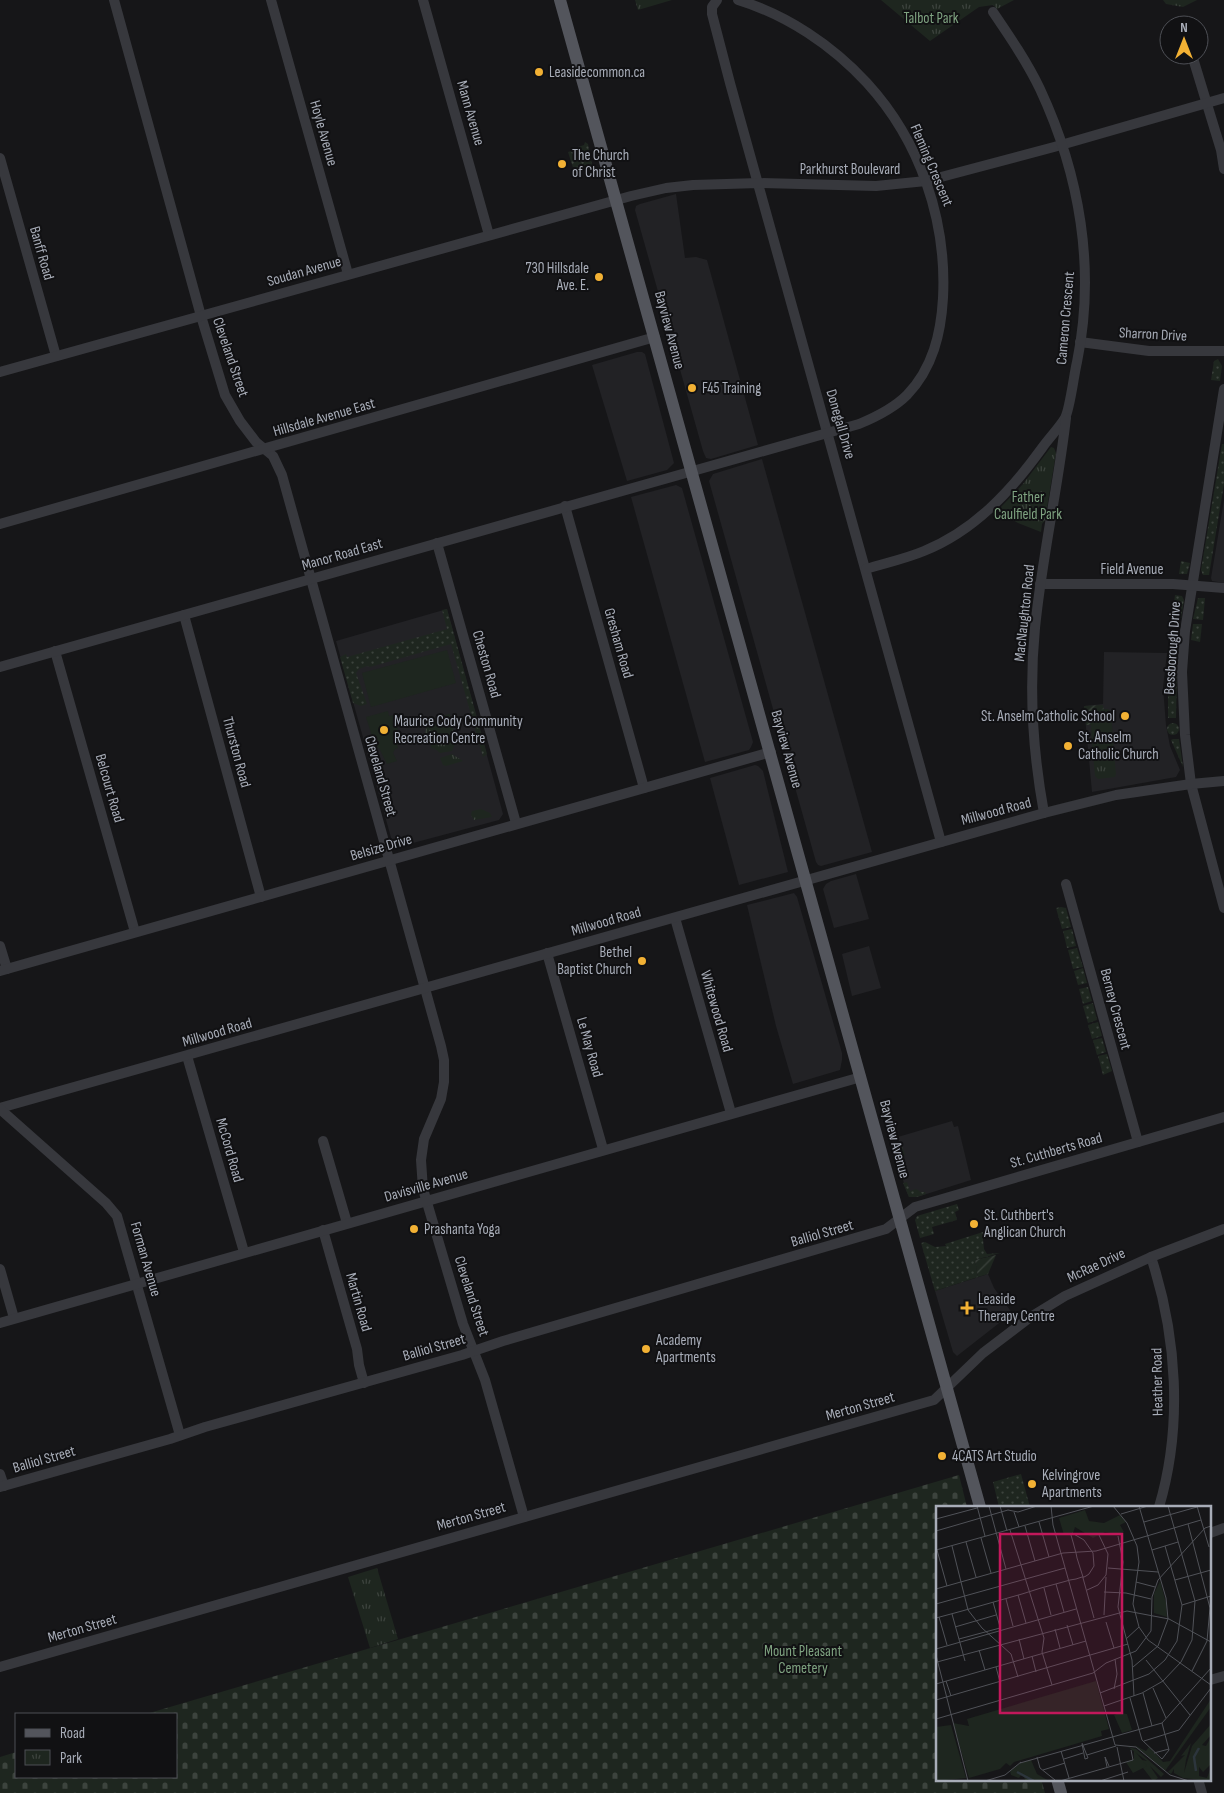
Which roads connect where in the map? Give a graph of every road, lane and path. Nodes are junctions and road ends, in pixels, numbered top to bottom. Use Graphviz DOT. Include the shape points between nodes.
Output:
graph roads {
  1 [pos="114,0"];
  2 [pos="271,0"];
  3 [pos="423,0"];
  4 [pos="560,0"];
  5 [pos="717,0"];
  6 [pos="738,0"];
  7 [pos="993,12"];
  8 [pos="1195,65"];
  9 [pos="1224,98"];
  10 [pos="1206,103"];
  11 [pos="1063,145"];
  12 [pos="0,158"];
  13 [pos="1224,169"];
  14 [pos="926,182"];
  15 [pos="759,184"];
  16 [pos="617,199"];
  17 [pos="489,235"];
  18 [pos="348,274"];
  19 [pos="201,316"];
  20 [pos="655,337"];
  21 [pos="1080,342"];
  22 [pos="1224,351"];
  23 [pos="56,356"];
  24 [pos="0,372"];
  25 [pos="1224,388"];
  26 [pos="1066,417"];
  27 [pos="828,433"];
  28 [pos="265,448"];
  29 [pos="692,471"];
  30 [pos="565,506"];
  31 [pos="0,524"];
  32 [pos="437,542"];
  33 [pos="866,569"];
  34 [pos="310,578"];
  35 [pos="1040,584"];
  36 [pos="1192,585"];
  37 [pos="1224,588"];
  38 [pos="184,615"];
  39 [pos="55,651"];
  40 [pos="0,667"];
  41 [pos="771,752"];
  42 [pos="1224,781"];
  43 [pos="1191,784"];
  44 [pos="644,788"];
  45 [pos="1044,814"];
  46 [pos="516,823"];
  47 [pos="942,842"];
  48 [pos="389,860"];
  49 [pos="806,881"];
  50 [pos="1066,884"];
  51 [pos="261,897"];
  52 [pos="1224,908"];
  53 [pos="675,918"];
  54 [pos="135,932"];
  55 [pos="0,946"];
  56 [pos="547,953"];
  57 [pos="3,970"];
  58 [pos="425,989"];
  59 [pos="188,1056"];
  60 [pos="861,1077"];
  61 [pos="0,1108"];
  62 [pos="731,1113"];
  63 [pos="1224,1116"];
  64 [pos="323,1141"];
  65 [pos="1138,1142"];
  66 [pos="604,1149"];
  67 [pos="426,1202"];
  68 [pos="900,1218"];
  69 [pos="347,1223"];
  70 [pos="1224,1229"];
  71 [pos="323,1230"];
  72 [pos="244,1252"];
  73 [pos="1151,1257"];
  74 [pos="0,1270"];
  75 [pos="138,1283"];
  76 [pos="14,1318"];
  77 [pos="0,1322"];
  78 [pos="474,1352"];
  79 [pos="364,1383"];
  80 [pos="947,1389"];
  81 [pos="180,1436"];
  82 [pos="0,1474"];
  83 [pos="2,1487"];
  84 [pos="980,1506"];
  85 [pos="1159,1506"];
  86 [pos="524,1517"];
  87 [pos="1224,1528"];
  88 [pos="1212,1533"];
  89 [pos="0,1667"];
  90 [pos="1057,1780"];
  91 [pos="1198,1780"];
  92 [pos="1060,1793"];
  93 [pos="1202,1793"];
  1 -- 19 [label="street, Cleveland Street"];
  2 -- 18 [label="street, Hoyle Avenue"];
  3 -- 17 [label="street, Mann Avenue"];
  4 -- 16 [label="main road, Bayview Avenue"];
  5 -- 15 [label="street, Donegall Drive" via="712,14"];
  6 -- 14 [label="street, Fleming Crescent" via="790,23 842,58 898,122"];
  7 -- 11 [label="street, Cameron Crescent" via="1036,80"];
  8 -- 10 [label="street"];
  9 -- 10 [label="street, Parkhurst Boulevard"];
  10 -- 11 [label="street, Parkhurst Boulevard"];
  10 -- 13 [label="street"];
  11 -- 14 [label="street, Parkhurst Boulevard"];
  11 -- 21 [label="street, Cameron Crescent" via="1083,233 1085,266"];
  12 -- 23 [label="street, Banff Road"];
  14 -- 15 [label="street, Parkhurst Boulevard" via="876,186"];
  14 -- 27 [label="street, Fleming Crescent" via="939,225 944,279 938,342 931,359 907,395 874,418"];
  15 -- 16 [label="street, Parkhurst Boulevard" via="693,184"];
  15 -- 27 [label="street, Donegall Drive"];
  16 -- 17 [label="street, Soudan Avenue"];
  16 -- 20 [label="main road, Bayview Avenue"];
  17 -- 18 [label="street, Soudan Avenue"];
  18 -- 19 [label="street, Soudan Avenue"];
  19 -- 23 [label="street, Soudan Avenue"];
  19 -- 28 [label="street, Cleveland Street" via="225,395 240,421"];
  20 -- 28 [label="street, Hillsdale Avenue East"];
  20 -- 29 [label="main road, Bayview Avenue"];
  21 -- 22 [label="street, Sharron Drive" via="1149,351"];
  21 -- 26 [label="street, Cameron Crescent"];
  23 -- 24 [label="street, Soudan Avenue"];
  25 -- 36 [label="street, Bessborough Drive"];
  26 -- 33 [label="street, Cameron Crescent" via="1011,488 980,517 924,552"];
  26 -- 35 [label="street, MacNaughton Road"];
  27 -- 29 [label="street, Fleming Crescent"];
  27 -- 33 [label="street, Donegall Drive"];
  28 -- 31 [label="street, Hillsdale Avenue East"];
  28 -- 34 [label="street, Cleveland Street" via="282,475"];
  29 -- 30 [label="street, Manor Road East"];
  29 -- 41 [label="main road, Bayview Avenue"];
  30 -- 32 [label="street, Manor Road East"];
  30 -- 44 [label="street, Gresham Road"];
  32 -- 34 [label="street, Manor Road East"];
  32 -- 46 [label="street, Cheston Road"];
  33 -- 47 [label="street, Donegall Drive"];
  34 -- 38 [label="street, Manor Road East"];
  34 -- 48 [label="street, Cleveland Street"];
  35 -- 36 [label="street, Field Avenue"];
  35 -- 45 [label="street, MacNaughton Road" via="1034,640 1034,723"];
  36 -- 37 [label="street, Field Avenue"];
  36 -- 43 [label="street, Bessborough Drive" via="1182,672"];
  38 -- 39 [label="street, Manor Road East"];
  38 -- 51 [label="street, Thurston Road"];
  39 -- 40 [label="street, Manor Road East"];
  39 -- 54 [label="street, Belcourt Road"];
  41 -- 44 [label="street, Belsize Drive"];
  41 -- 49 [label="main road, Bayview Avenue"];
  42 -- 43 [label="street, Millwood Road"];
  43 -- 45 [label="street, Millwood Road" via="1116,795"];
  43 -- 52 [label="street, Bessborough Drive"];
  44 -- 46 [label="street, Belsize Drive"];
  45 -- 47 [label="street, Millwood Road"];
  46 -- 48 [label="street, Belsize Drive"];
  47 -- 49 [label="street, Millwood Road"];
  48 -- 51 [label="street, Belsize Drive"];
  48 -- 58 [label="street, Cleveland Street"];
  49 -- 53 [label="street, Millwood Road"];
  49 -- 60 [label="main road, Bayview Avenue"];
  50 -- 65 [label="street, Berney Crescent"];
  51 -- 54 [label="street, Belsize Drive"];
  53 -- 56 [label="street, Millwood Road"];
  53 -- 62 [label="street, Whitewood Road"];
  54 -- 57 [label="street, Belsize Drive"];
  55 -- 57 [label="street"];
  56 -- 58 [label="street, Millwood Road"];
  56 -- 66 [label="street, Le May Road"];
  58 -- 59 [label="street, Millwood Road"];
  58 -- 67 [label="street, Cleveland Street" via="445,1072 441,1099 424,1139 421,1173"];
  59 -- 61 [label="street, Millwood Road"];
  59 -- 72 [label="street, McCord Road"];
  60 -- 62 [label="street, Davisville Avenue"];
  60 -- 68 [label="main road, Bayview Avenue"];
  61 -- 75 [label="street, Forman Avenue" via="112,1208 121,1224"];
  62 -- 66 [label="street, Davisville Avenue"];
  63 -- 65 [label="street, St. Cuthberts Road"];
  64 -- 69 [label="street"];
  65 -- 68 [label="street, St. Cuthberts Road" via="915,1207"];
  66 -- 67 [label="street, Davisville Avenue"];
  67 -- 69 [label="street, Davisville Avenue"];
  67 -- 78 [label="street, Cleveland Street"];
  68 -- 78 [label="street, Balliol Street" via="886,1229"];
  68 -- 80 [label="main road, Bayview Avenue"];
  69 -- 71 [label="street, Davisville Avenue"];
  70 -- 73 [label="street, McRae Drive"];
  71 -- 72 [label="street, Davisville Avenue"];
  71 -- 79 [label="street, Martin Road"];
  72 -- 75 [label="street, Davisville Avenue"];
  73 -- 80 [label="street, McRae Drive" via="1065,1296 1029,1318 983,1353"];
  73 -- 85 [label="street, Heather Road" via="1166,1311 1173,1370 1172,1443"];
  74 -- 76 [label="street"];
  75 -- 76 [label="street, Davisville Avenue"];
  75 -- 81 [label="street, Forman Avenue"];
  76 -- 77 [label="street, Davisville Avenue"];
  78 -- 79 [label="street, Balliol Street"];
  78 -- 86 [label="street, Cleveland Street"];
  79 -- 81 [label="street, Balliol Street"];
  80 -- 84 [label="main road, Bayview Avenue"];
  80 -- 86 [label="street, Merton Street" via="934,1400"];
  81 -- 83 [label="street, Balliol Street"];
  82 -- 83 [label="street"];
  86 -- 89 [label="street, Merton Street"];
  87 -- 88 [label="street"];
  90 -- 92 [label="main road"];
  91 -- 93 [label="street"];
}
